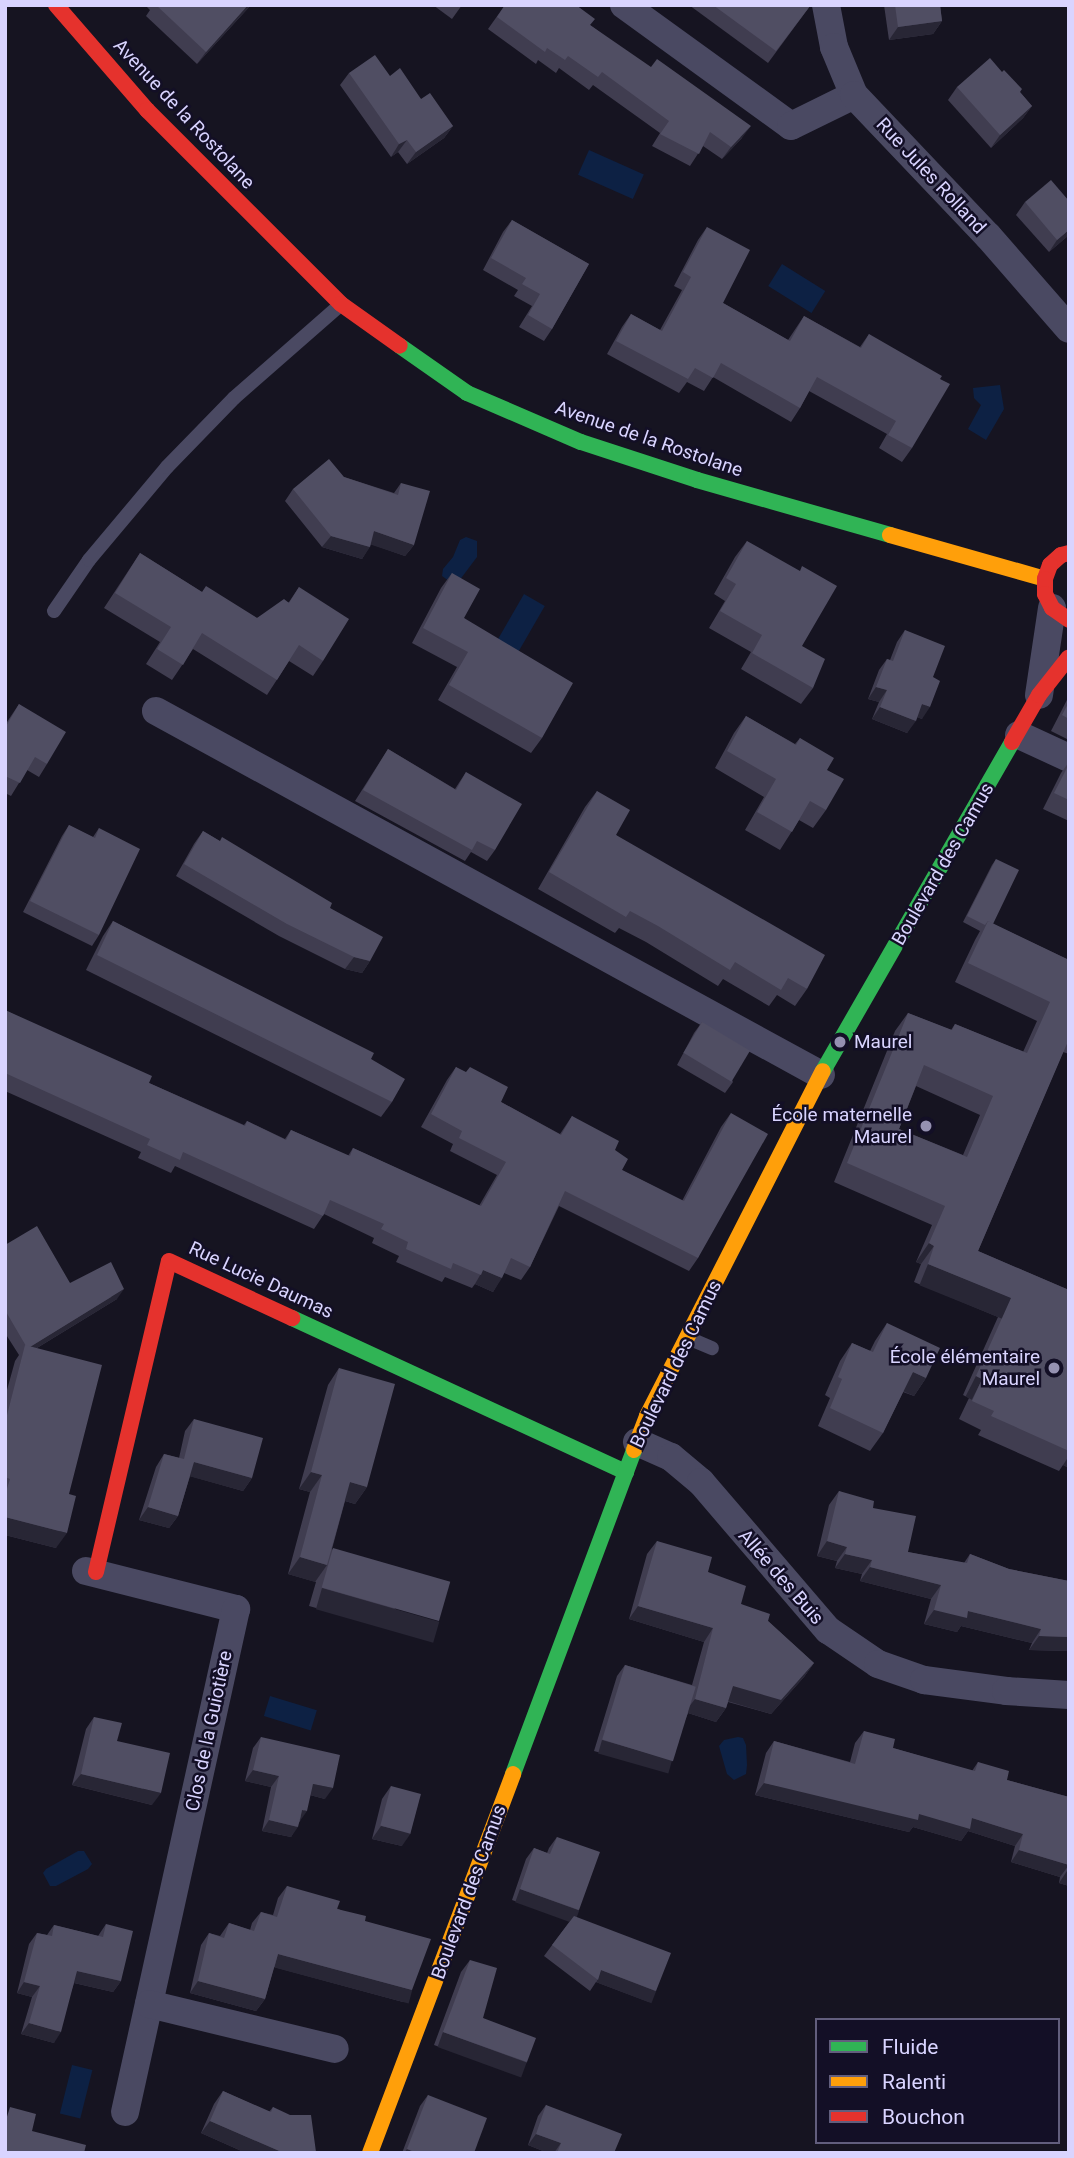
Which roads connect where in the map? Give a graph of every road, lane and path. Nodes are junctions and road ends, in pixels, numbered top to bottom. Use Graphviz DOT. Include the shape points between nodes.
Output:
graph roads {
  1 [pos="56,5"];
  2 [pos="624,5"];
  3 [pos="826,5"];
  4 [pos="854,95"];
  5 [pos="341,304"];
  6 [pos="1069,329"];
  7 [pos="1066,550"];
  8 [pos="1045,579"];
  9 [pos="54,611"];
  10 [pos="1060,614"];
  11 [pos="1069,657"];
  12 [pos="1039,695"];
  13 [pos="156,711"];
  14 [pos="1019,735"];
  15 [pos="1069,758"];
  16 [pos="821,1075"];
  17 [pos="687,1337"];
  18 [pos="712,1348"];
  19 [pos="637,1442"];
  20 [pos="626,1472"];
  21 [pos="91,1572"];
  22 [pos="1069,1695"];
  23 [pos="149,2004"];
  24 [pos="335,2049"];
  25 [pos="125,2112"];
  26 [pos="370,2153"];
  1 -- 5 [label="street, Avenue de la Rostolane" via="147,110"];
  2 -- 4 [label="street" via="791,126"];
  3 -- 4 [label="street, Rue Jules Rolland" via="834,47"];
  4 -- 6 [label="street, Rue Jules Rolland"];
  5 -- 8 [label="street, Avenue de la Rostolane" via="467,393 582,442 697,480"];
  5 -- 9 [label="lane" via="234,398 167,467 89,560"];
  7 -- 8 [label="street" via="1050,565"];
  8 -- 10 [label="street" via="1045,594"];
  10 -- 12 [label="street, Boulevard des Camus"];
  11 -- 12 [label="street, Boulevard des Camus"];
  12 -- 14 [label="street, Boulevard des Camus"];
  13 -- 16 [label="street"];
  14 -- 15 [label="street"];
  14 -- 16 [label="street, Boulevard des Camus"];
  16 -- 17 [label="street, Boulevard des Camus"];
  17 -- 18 [label="lane"];
  17 -- 19 [label="street, Boulevard des Camus"];
  19 -- 20 [label="street, Boulevard des Camus"];
  19 -- 22 [label="street, Allée des Buis" via="671,1457 701,1482 828,1630 878,1664 924,1680"];
  20 -- 21 [label="street, Rue Lucie Daumas" via="169,1261"];
  20 -- 26 [label="street, Boulevard des Camus"];
  21 -- 23 [label="street, Clos de la Guiotière" via="236,1609"];
  23 -- 24 [label="street"];
  23 -- 25 [label="street, Clos de la Guiotière"];
}
